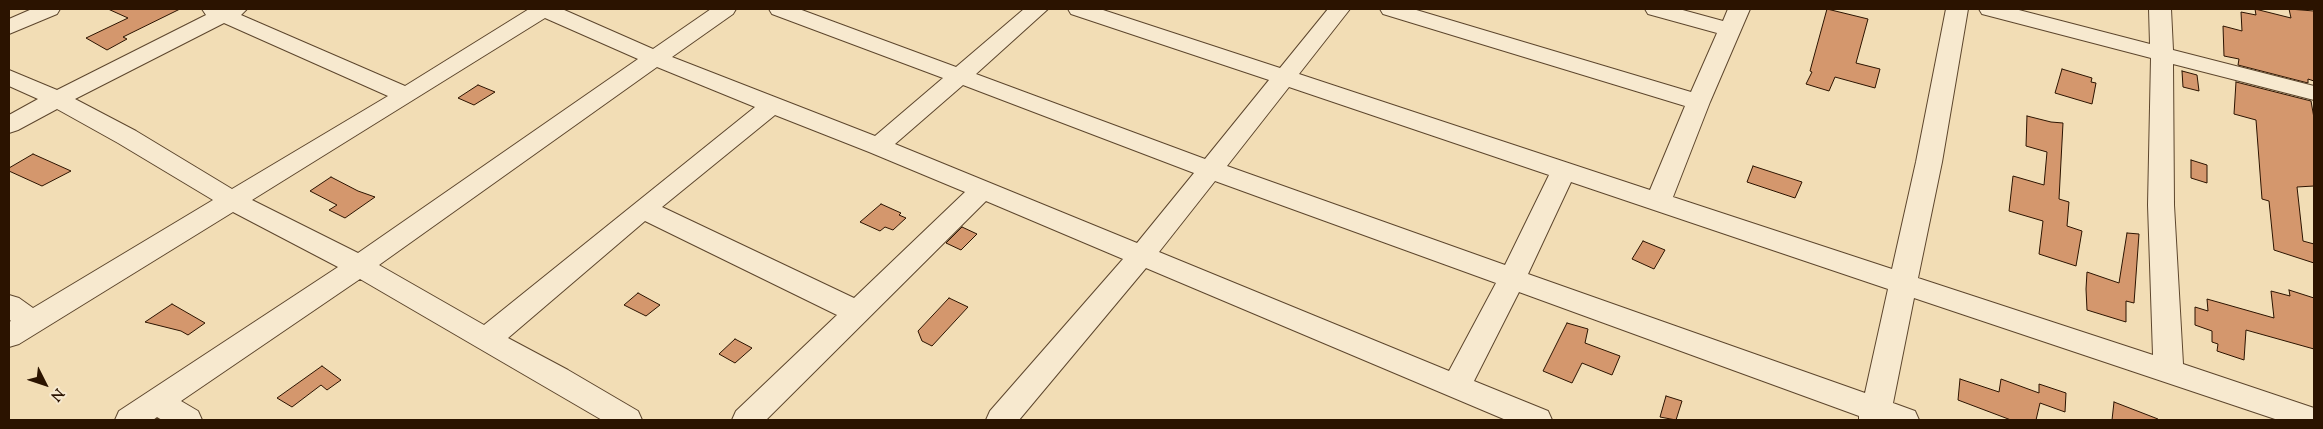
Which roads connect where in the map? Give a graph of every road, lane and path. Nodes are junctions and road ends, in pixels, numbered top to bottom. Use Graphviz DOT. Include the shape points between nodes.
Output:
graph roads {
  1 [pos="48,9"];
  2 [pos="544,9"];
  3 [pos="725,9"];
  4 [pos="780,9"];
  5 [pos="1037,9"];
  6 [pos="1079,9"];
  7 [pos="1339,9"];
  8 [pos="1391,9"];
  9 [pos="1656,9"];
  10 [pos="1957,9"];
  11 [pos="1990,9"];
  12 [pos="2160,9"];
  13 [pos="223,11"];
  14 [pos="1125,15"];
  15 [pos="1735,19"];
  16 [pos="9,27"];
  17 [pos="2162,53"];
  18 [pos="655,58"];
  19 [pos="958,76"];
  20 [pos="9,77"];
  21 [pos="1283,77"];
  22 [pos="2314,93"];
  23 [pos="406,95"];
  24 [pos="57,99"];
  25 [pos="1698,102"];
  26 [pos="771,106"];
  27 [pos="9,125"];
  28 [pos="878,146"];
  29 [pos="1211,170"];
  30 [pos="1564,170"];
  31 [pos="983,189"];
  32 [pos="231,200"];
  33 [pos="1658,202"];
  34 [pos="643,209"];
  35 [pos="1142,255"];
  36 [pos="359,266"];
  37 [pos="1512,279"];
  38 [pos="1903,284"];
  39 [pos="9,305"];
  40 [pos="857,312"];
  41 [pos="32,321"];
  42 [pos="9,336"];
  43 [pos="486,340"];
  44 [pos="2168,371"];
  45 [pos="1456,386"];
  46 [pos="157,402"];
  47 [pos="1875,415"];
  48 [pos="2311,419"];
  49 [pos="130,420"];
  50 [pos="187,420"];
  51 [pos="627,420"];
  52 [pos="747,420"];
  53 [pos="1001,420"];
  54 [pos="1537,420"];
  55 [pos="1904,420"];
  1 -- 16 [label="street"];
  2 -- 18 [label="street"];
  2 -- 23 [label="street"];
  3 -- 18 [label="street"];
  4 -- 19 [label="street"];
  5 -- 19 [label="street"];
  6 -- 14 [label="street"];
  7 -- 21 [label="street"];
  8 -- 25 [label="street"];
  9 -- 15 [label="street"];
  10 -- 38 [label="street"];
  11 -- 17 [label="street"];
  12 -- 17 [label="street"];
  13 -- 23 [label="street"];
  13 -- 24 [label="street"];
  14 -- 21 [label="street"];
  15 -- 25 [label="street"];
  17 -- 22 [label="street"];
  17 -- 44 [label="street" via="2161,205"];
  18 -- 26 [label="street"];
  18 -- 36 [label="street"];
  19 -- 28 [label="street"];
  19 -- 29 [label="street"];
  20 -- 24 [label="street"];
  21 -- 29 [label="street"];
  21 -- 30 [label="street"];
  23 -- 32 [label="street"];
  24 -- 27 [label="street"];
  24 -- 32 [label="street"];
  25 -- 33 [label="street"];
  26 -- 28 [label="street"];
  26 -- 34 [label="street"];
  28 -- 31 [label="street"];
  29 -- 35 [label="street"];
  29 -- 37 [label="street"];
  30 -- 33 [label="street"];
  30 -- 37 [label="street"];
  31 -- 35 [label="street"];
  31 -- 40 [label="street"];
  32 -- 36 [label="street"];
  32 -- 41 [label="street"];
  33 -- 38 [label="street"];
  34 -- 40 [label="street"];
  34 -- 43 [label="street"];
  35 -- 45 [label="street"];
  35 -- 53 [label="street"];
  36 -- 43 [label="street"];
  36 -- 46 [label="street"];
  37 -- 45 [label="street"];
  37 -- 47 [label="street"];
  38 -- 44 [label="street"];
  38 -- 47 [label="street"];
  39 -- 41 [label="street"];
  40 -- 52 [label="street"];
  41 -- 42 [label="street"];
  43 -- 51 [label="street"];
  44 -- 48 [label="street"];
  45 -- 54 [label="street"];
  46 -- 49 [label="street"];
  46 -- 50 [label="street"];
  47 -- 55 [label="street"];
}
